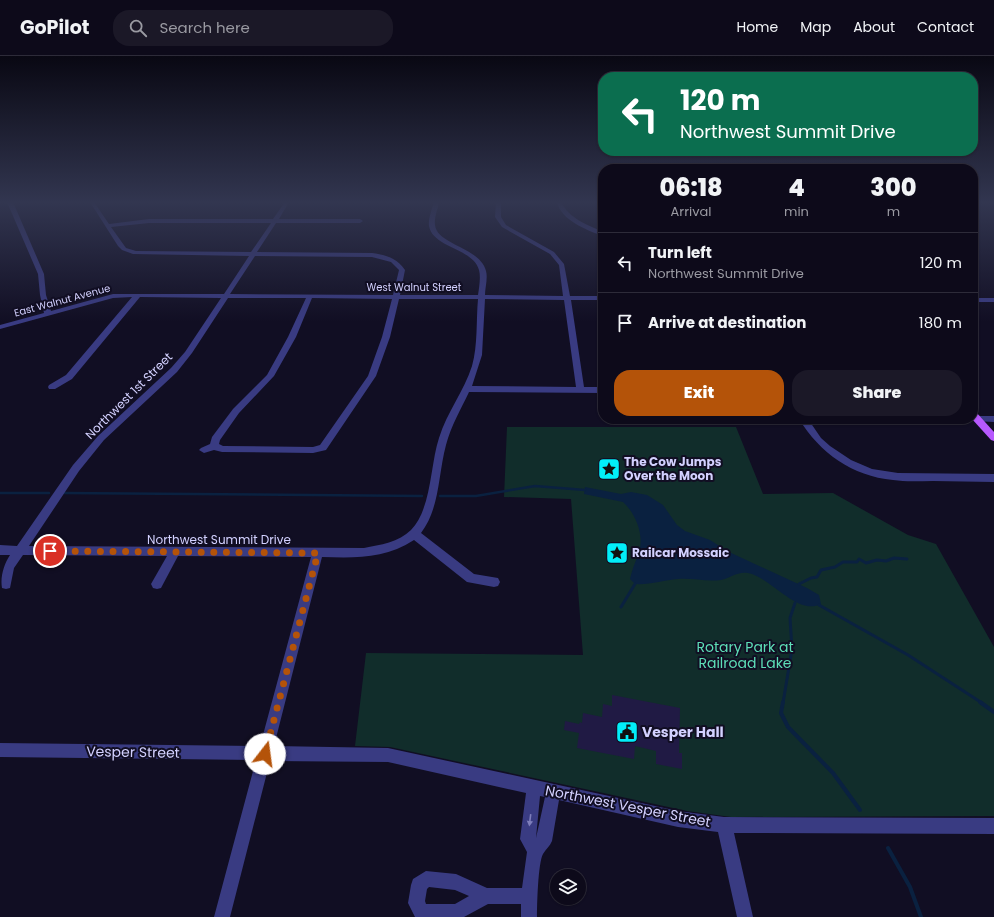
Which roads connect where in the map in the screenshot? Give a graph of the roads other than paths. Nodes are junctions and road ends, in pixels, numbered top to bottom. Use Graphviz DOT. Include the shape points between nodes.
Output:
graph roads {
  1 [pos="27,242"];
  2 [pos="118,242"];
  3 [pos="260,242"];
  4 [pos="448,242"];
  5 [pos="532,242"];
  6 [pos="251,255"];
  7 [pos="138,295"];
  8 [pos="225,296"];
  9 [pos="310,296"];
  10 [pos="396,296"];
  11 [pos="481,297"];
  12 [pos="566,298"];
  13 [pos="598,298"];
  14 [pos="978,298"];
  15 [pos="994,300"];
  16 [pos="48,315"];
  17 [pos="0,327"];
  18 [pos="52,387"];
  19 [pos="468,389"];
  20 [pos="580,390"];
  21 [pos="598,390"];
  22 [pos="978,416"];
  23 [pos="978,419"];
  24 [pos="994,419"];
  25 [pos="806,424"];
  26 [pos="994,438"];
  27 [pos="214,446"];
  28 [pos="204,450"];
  29 [pos="994,478"];
  30 [pos="414,534"];
  31 [pos="0,550"];
  32 [pos="19,551"];
  33 [pos="174,553"];
  34 [pos="318,553"];
  35 [pos="494,582"];
  36 [pos="6,584"];
  37 [pos="157,584"];
  38 [pos="0,750"];
  39 [pos="265,754"];
  40 [pos="534,787"];
  41 [pos="553,792"];
  42 [pos="724,825"];
  43 [pos="994,826"];
  44 [pos="535,851"];
  45 [pos="486,896"];
  46 [pos="529,896"];
  47 [pos="222,917"];
  48 [pos="529,917"];
  49 [pos="745,917"];
  1 -- 16 [label="street" via="40,274"];
  2 -- 6 [label="street" via="124,249 135,252"];
  3 -- 6 [label="street, Northwest 1st Street"];
  4 -- 11 [label="street" via="471,255 481,265"];
  5 -- 12 [label="street" via="558,259 563,270"];
  6 -- 8 [label="street, Northwest 1st Street"];
  6 -- 10 [label="street" via="386,257 398,262 402,270"];
  7 -- 8 [label="street, East Walnut Avenue"];
  7 -- 16 [label="street, East Walnut Avenue" via="113,296"];
  7 -- 18 [label="street" via="69,377"];
  8 -- 9 [label="street, West Walnut Street"];
  8 -- 32 [label="street, Northwest 1st Street" via="174,370 116,422 76,468"];
  9 -- 10 [label="street, West Walnut Street"];
  9 -- 27 [label="street" via="270,376 236,411 215,439"];
  10 -- 11 [label="street, West Walnut Street"];
  10 -- 27 [label="street" via="379,360 372,376 323,448 222,449"];
  11 -- 12 [label="street, West Walnut Street"];
  11 -- 19 [label="street" via="478,355"];
  12 -- 13 [label="street, West Walnut Street"];
  12 -- 20 [label="street"];
  14 -- 15 [label="street"];
  16 -- 17 [label="street, East Walnut Avenue"];
  19 -- 20 [label="street"];
  19 -- 30 [label="street" via="444,436 437,459 430,507"];
  20 -- 21 [label="street"];
  22 -- 24 [label="street"];
  23 -- 26 [label="main road"];
  25 -- 29 [label="street" via="821,445 835,456 884,476"];
  27 -- 28 [label="street"];
  30 -- 34 [label="street, Northwest Summit Drive" via="380,550 364,553"];
  30 -- 35 [label="street" via="471,578"];
  31 -- 32 [label="street, Northwest Summit Drive"];
  32 -- 33 [label="street, Northwest Summit Drive"];
  32 -- 36 [label="street, Northwest 1st Street" via="8,567"];
  33 -- 34 [label="street, Northwest Summit Drive"];
  33 -- 37 [label="street"];
  34 -- 39 [label="street"];
  38 -- 39 [label="street, Vesper Street"];
  39 -- 40 [label="street, Northwest Vesper Street" via="388,755"];
  39 -- 47 [label="street"];
  40 -- 41 [label="street, Northwest Vesper Street"];
  40 -- 44 [label="street, one-way" via="528,839"];
  41 -- 42 [label="street, Northwest Vesper Street" via="678,819"];
  41 -- 44 [label="street" via="544,841"];
  42 -- 43 [label="street, Northwest Vesper Street"];
  42 -- 49 [label="street"];
  44 -- 46 [label="street"];
  45 -- 46 [label="street"];
  46 -- 48 [label="street"];
}
